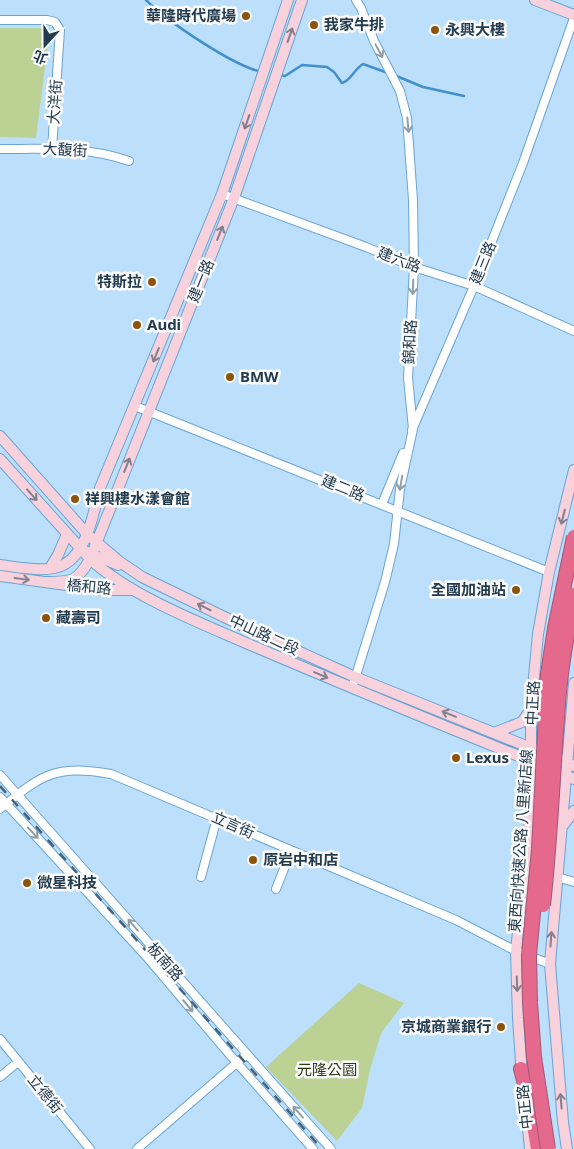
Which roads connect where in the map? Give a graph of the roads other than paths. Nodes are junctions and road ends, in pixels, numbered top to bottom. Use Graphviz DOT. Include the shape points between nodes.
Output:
graph roads {
  1 [pos="288,0"];
  2 [pos="302,0"];
  3 [pos="356,0"];
  4 [pos="534,0"];
  5 [pos="574,16"];
  6 [pos="0,20"];
  7 [pos="0,149"];
  8 [pos="52,149"];
  9 [pos="129,161"];
  10 [pos="222,194"];
  11 [pos="234,198"];
  12 [pos="414,267"];
  13 [pos="474,286"];
  14 [pos="574,331"];
  15 [pos="135,406"];
  16 [pos="148,411"];
  17 [pos="413,429"];
  18 [pos="0,436"];
  19 [pos="0,459"];
  20 [pos="574,470"];
  21 [pos="382,504"];
  22 [pos="397,511"];
  23 [pos="72,518"];
  24 [pos="90,522"];
  25 [pos="67,534"];
  26 [pos="87,534"];
  27 [pos="574,537"];
  28 [pos="95,542"];
  29 [pos="80,549"];
  30 [pos="91,556"];
  31 [pos="574,562"];
  32 [pos="0,565"];
  33 [pos="50,568"];
  34 [pos="130,568"];
  35 [pos="549,572"];
  36 [pos="0,576"];
  37 [pos="44,582"];
  38 [pos="134,590"];
  39 [pos="574,595"];
  40 [pos="355,677"];
  41 [pos="574,683"];
  42 [pos="353,688"];
  43 [pos="530,709"];
  44 [pos="494,733"];
  45 [pos="531,748"];
  46 [pos="549,755"];
  47 [pos="531,761"];
  48 [pos="570,764"];
  49 [pos="549,768"];
  50 [pos="0,775"];
  51 [pos="570,777"];
  52 [pos="18,795"];
  53 [pos="0,796"];
  54 [pos="531,804"];
  55 [pos="3,807"];
  56 [pos="562,810"];
  57 [pos="574,811"];
  58 [pos="217,818"];
  59 [pos="561,828"];
  60 [pos="291,851"];
  61 [pos="557,877"];
  62 [pos="201,878"];
  63 [pos="574,882"];
  64 [pos="276,889"];
  65 [pos="516,951"];
  66 [pos="550,964"];
  67 [pos="0,1039"];
  68 [pos="247,1054"];
  69 [pos="18,1062"];
  70 [pos="236,1063"];
  71 [pos="521,1069"];
  72 [pos="0,1077"];
  73 [pos="90,1149"];
  74 [pos="137,1149"];
  75 [pos="313,1149"];
  76 [pos="331,1149"];
  77 [pos="530,1149"];
  78 [pos="538,1149"];
  79 [pos="548,1149"];
  80 [pos="557,1149"];
  81 [pos="567,1149"];
  1 -- 10 [label="main road, 建一路, one-way"];
  11 -- 2 [label="main road, 建一路, one-way"];
  3 -- 12 [label="street, 錦和路, one-way" via="400,91 407,118"];
  4 -- 5 [label="main road"];
  5 -- 13 [label="street, 建三路" via="523,163"];
  6 -- 8 [label="street, 大洋街" via="47,20 55,22 60,30"];
  7 -- 8 [label="street, 大馥街"];
  8 -- 9 [label="street, 大馥街" via="84,150"];
  10 -- 11 [label="street, 建六路"];
  10 -- 15 [label="main road, 建一路, one-way"];
  11 -- 12 [label="street, 建六路"];
  16 -- 11 [label="main road, 建一路, one-way"];
  12 -- 13 [label="street, 建六路"];
  12 -- 17 [label="street, 錦和路, one-way" via="408,378"];
  13 -- 14 [label="street, 建六路"];
  13 -- 17 [label="street, 建三路"];
  15 -- 16 [label="street, 建二路"];
  15 -- 24 [label="main road, 建一路" via="100,488"];
  16 -- 21 [label="street, 建二路"];
  28 -- 16 [label="main road, 建一路, one-way"];
  17 -- 21 [label="street, 建三路"];
  17 -- 22 [label="street, 錦和路, one-way"];
  18 -- 23 [label="main road, 中山路二段"];
  19 -- 25 [label="main road, 中山路二段, one-way"];
  20 -- 35 [label="main road, 中正路, one-way"];
  21 -- 22 [label="street, 建二路"];
  22 -- 35 [label="street, 建二路"];
  22 -- 40 [label="street, 錦和路" via="394,544 385,582"];
  23 -- 24 [label="main road" via="85,524"];
  23 -- 26 [label="main road, 中山路二段"];
  24 -- 26 [label="main road, 建一路"];
  25 -- 29 [label="main road, 中山路二段"];
  25 -- 33 [label="main road"];
  26 -- 28 [label="main road, 中山路二段"];
  26 -- 29 [label="main road, 建一路"];
  27 -- 79 [label="highway, 東西向快速公路 八里新店線, bridge" via="554,628 548,674 539,849 529,955 534,1057"];
  28 -- 30 [label="main road, 建一路"];
  28 -- 34 [label="main road, 中山路二段"];
  29 -- 30 [label="main road, 中山路二段"];
  29 -- 33 [label="main road, 橋和路" via="64,565"];
  30 -- 34 [label="main road"];
  30 -- 37 [label="main road, 橋和路" via="75,579"];
  30 -- 38 [label="main road, 中山路二段" via="100,568"];
  31 -- 46 [label="main road" via="559,643"];
  32 -- 33 [label="main road, 橋和路"];
  40 -- 34 [label="main road, 中山路二段, one-way" via="252,630"];
  35 -- 43 [label="main road, 中正路"];
  36 -- 37 [label="main road, 橋和路, one-way"];
  37 -- 38 [label="main road, 橋和路" via="103,590"];
  38 -- 42 [label="main road, 中山路二段, one-way"];
  39 -- 80 [label="highway, 東西向快速公路 八里新店線, bridge" via="559,691 549,850 538,954 538,1014"];
  40 -- 42 [label="street, 錦和路"];
  44 -- 40 [label="main road, 中山路二段, one-way"];
  41 -- 48 [label="main road"];
  42 -- 47 [label="main road, 中山路二段"];
  43 -- 44 [label="main road" via="522,722"];
  43 -- 45 [label="main road, 中正路"];
  44 -- 45 [label="main road, 中山路二段"];
  45 -- 46 [label="main road, 中山路二段"];
  45 -- 47 [label="main road, 中正路"];
  46 -- 48 [label="main road, 中山路二段"];
  46 -- 49 [label="main road"];
  47 -- 49 [label="main road, 中山路二段"];
  47 -- 54 [label="main road, 中正路"];
  48 -- 51 [label="main road"];
  49 -- 51 [label="main road, 中山路二段"];
  49 -- 54 [label="main road"];
  49 -- 56 [label="main road"];
  50 -- 52 [label="street, 板南路"];
  51 -- 56 [label="main road"];
  52 -- 55 [label="street, 立言街"];
  52 -- 58 [label="street, 立言街" via="45,776 65,770 91,770 136,783"];
  68 -- 52 [label="street, 板南路, one-way"];
  53 -- 55 [label="street, 板南路"];
  54 -- 65 [label="main road, 中正路"];
  55 -- 70 [label="street, 板南路, one-way" via="146,956"];
  56 -- 59 [label="main road"];
  57 -- 59 [label="main road"];
  58 -- 60 [label="street, 立言街"];
  58 -- 62 [label="street"];
  59 -- 61 [label="main road"];
  60 -- 64 [label="street"];
  60 -- 65 [label="street, 立言街" via="456,920"];
  61 -- 63 [label="street"];
  66 -- 61 [label="main road, one-way"];
  65 -- 66 [label="street, 立言街"];
  65 -- 71 [label="main road, 中正路, one-way"];
  81 -- 66 [label="main road, one-way"];
  67 -- 69 [label="street, 立德街"];
  68 -- 70 [label="street"];
  76 -- 68 [label="street, 板南路, one-way"];
  69 -- 72 [label="street"];
  69 -- 73 [label="street, 立德街"];
  70 -- 74 [label="street"];
  70 -- 75 [label="street, 板南路"];
  71 -- 77 [label="main road, 中正路"];
  71 -- 78 [label="highway"];
}
